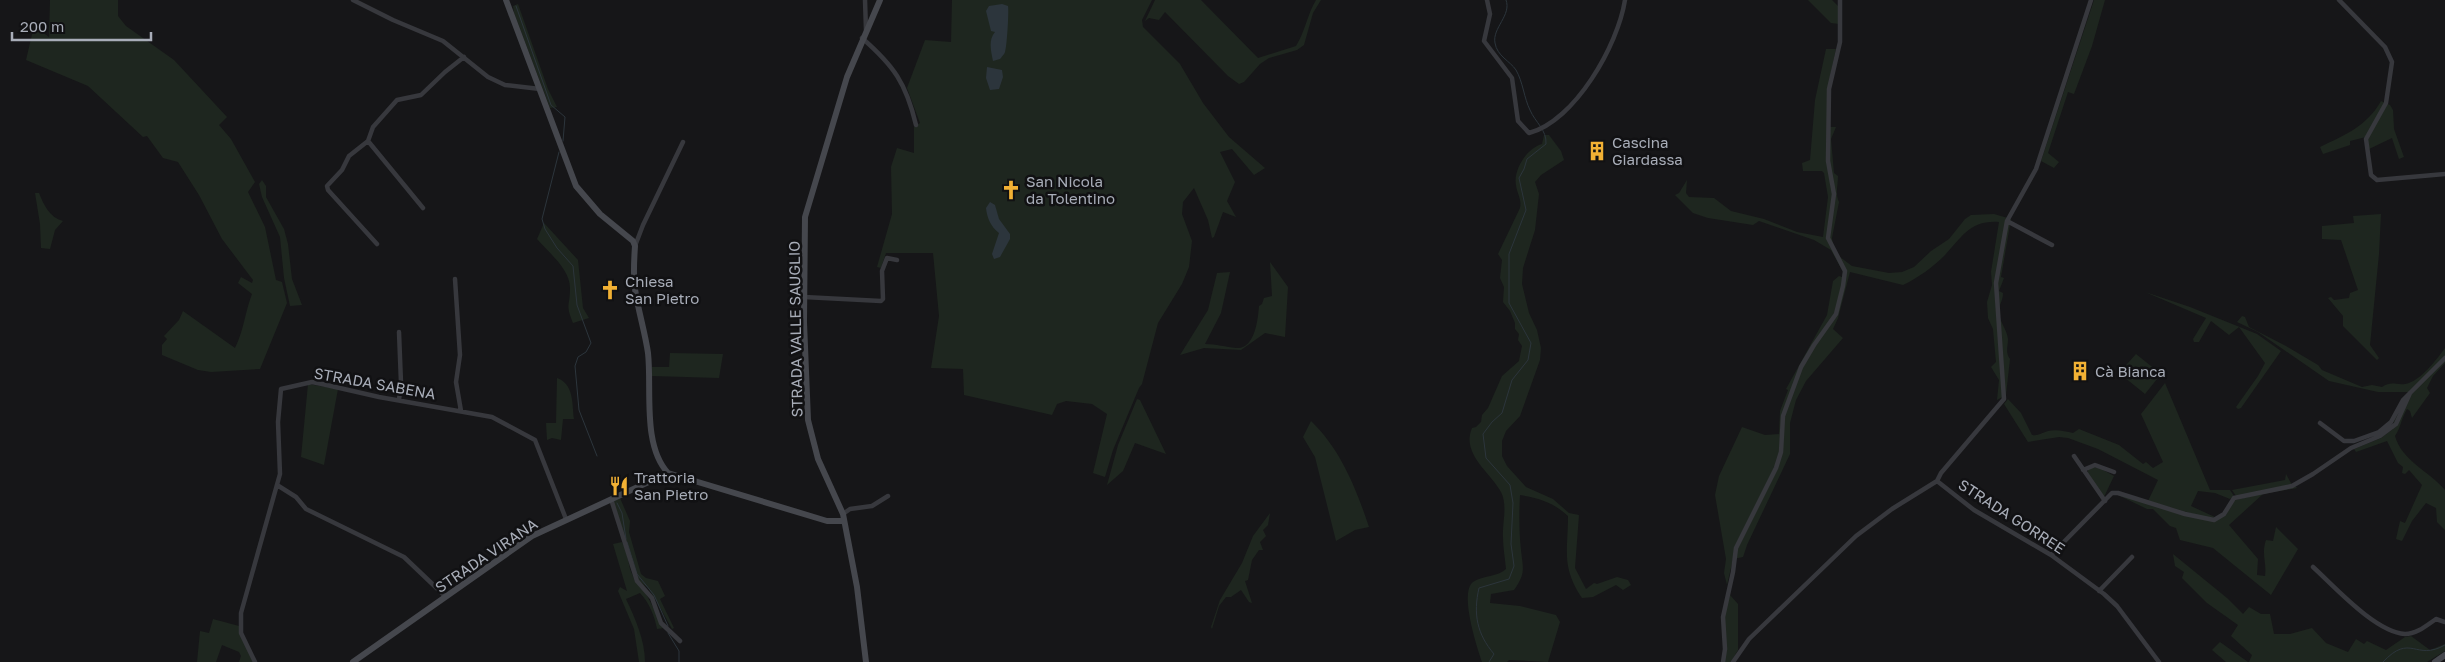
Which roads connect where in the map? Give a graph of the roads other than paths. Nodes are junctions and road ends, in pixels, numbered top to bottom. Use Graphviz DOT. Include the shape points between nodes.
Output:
graph roads {
  1 [pos="353,0"];
  2 [pos="506,0"];
  3 [pos="865,0"];
  4 [pos="880,0"];
  5 [pos="1487,0"];
  6 [pos="1625,0"];
  7 [pos="1840,0"];
  8 [pos="2091,0"];
  9 [pos="2339,0"];
  10 [pos="866,30"];
  11 [pos="862,38"];
  12 [pos="464,57"];
  13 [pos="540,89"];
  14 [pos="916,124"];
  15 [pos="368,141"];
  16 [pos="684,142"];
  17 [pos="2445,174"];
  18 [pos="423,208"];
  19 [pos="2007,220"];
  20 [pos="377,244"];
  21 [pos="2052,244"];
  22 [pos="635,246"];
  23 [pos="897,260"];
  24 [pos="455,279"];
  25 [pos="804,297"];
  26 [pos="399,332"];
  27 [pos="2445,358"];
  28 [pos="2410,394"];
  29 [pos="399,400"];
  30 [pos="461,411"];
  31 [pos="2320,423"];
  32 [pos="2074,456"];
  33 [pos="2083,470"];
  34 [pos="2114,472"];
  35 [pos="668,473"];
  36 [pos="1937,481"];
  37 [pos="277,485"];
  38 [pos="888,496"];
  39 [pos="611,499"];
  40 [pos="2105,501"];
  41 [pos="843,518"];
  42 [pos="566,519"];
  43 [pos="2052,555"];
  44 [pos="2132,556"];
  45 [pos="2313,567"];
  46 [pos="2099,591"];
  47 [pos="446,596"];
  48 [pos="2445,622"];
  49 [pos="680,641"];
  50 [pos="2445,656"];
  51 [pos="255,662"];
  52 [pos="353,662"];
  53 [pos="866,662"];
  54 [pos="1722,662"];
  55 [pos="1733,662"];
  56 [pos="2159,662"];
  57 [pos="2435,662"];
  1 -- 12 [label="street" via="443,41"];
  2 -- 13 [label="street"];
  3 -- 10 [label="street"];
  4 -- 10 [label="street, STRADA VALLE SAUGLIO"];
  5 -- 6 [label="street" via="1490,14 1484,41 1512,78 1518,121 1528,134 1550,125 1596,75"];
  7 -- 54 [label="street" via="1840,42 1829,89 1828,161 1834,194 1828,238 1845,272 1836,314 1801,367 1782,416 1781,452 1776,468 1736,548 1723,616 1725,650"];
  8 -- 19 [label="street" via="2036,169"];
  9 -- 17 [label="street" via="2390,55 2388,97 2366,139 2373,179"];
  10 -- 11 [label="street, STRADA VALLE SAUGLIO"];
  11 -- 14 [label="street" via="886,60 902,81"];
  11 -- 25 [label="street, STRADA VALLE SAUGLIO" via="844,86 805,217"];
  12 -- 13 [label="street" via="488,77 505,85"];
  12 -- 15 [label="street" via="421,95 397,100 373,127"];
  13 -- 22 [label="street" via="576,186 600,214"];
  15 -- 18 [label="street"];
  15 -- 20 [label="street" via="349,156 342,170 327,186"];
  16 -- 22 [label="street"];
  19 -- 21 [label="street"];
  19 -- 36 [label="street" via="1996,283 2004,399"];
  22 -- 35 [label="street" via="635,287 648,353 650,422 658,456"];
  23 -- 25 [label="street" via="887,258 882,271 881,301"];
  24 -- 30 [label="street" via="460,355 456,382"];
  25 -- 41 [label="street, STRADA VALLE SAUGLIO" via="808,420 818,459"];
  26 -- 29 [label="street"];
  27 -- 28 [label="street"];
  28 -- 31 [label="street" via="2385,428 2354,441 2344,441"];
  28 -- 40 [label="street" via="2396,424 2380,436 2351,448 2292,486 2230,500 2224,514 2214,520 2118,493"];
  29 -- 30 [label="street, STRADA SABENA"];
  29 -- 37 [label="street, STRADA SABENA" via="312,382 281,389 278,422 280,474"];
  30 -- 42 [label="street, STRADA SABENA" via="492,417 535,440"];
  32 -- 33 [label="street"];
  33 -- 34 [label="street" via="2095,465"];
  33 -- 40 [label="street"];
  35 -- 39 [label="street, STRADA VIRANA"];
  35 -- 41 [label="street" via="827,521"];
  36 -- 43 [label="street, STRADA GORREE" via="1974,510"];
  36 -- 55 [label="street, STRADA GORREE" via="1856,536 1749,639"];
  37 -- 47 [label="street" via="296,497 306,509 404,557"];
  37 -- 51 [label="street, STRADA SABENA" via="241,613 241,632"];
  38 -- 41 [label="street" via="872,506 850,510"];
  39 -- 42 [label="street, STRADA VIRANA"];
  39 -- 49 [label="street" via="630,556 631,569 652,598 661,623"];
  40 -- 43 [label="street"];
  41 -- 53 [label="street, STRADA VALLE SAUGLIO" via="857,587"];
  42 -- 47 [label="street, STRADA VIRANA" via="532,536"];
  43 -- 46 [label="street, STRADA GORREE"];
  44 -- 46 [label="street"];
  45 -- 48 [label="street" via="2362,613 2393,630 2407,634 2422,629 2436,618"];
  46 -- 56 [label="street, STRADA GORREE" via="2117,606"];
  47 -- 52 [label="street, STRADA VIRANA"];
  50 -- 57 [label="street"];
}
